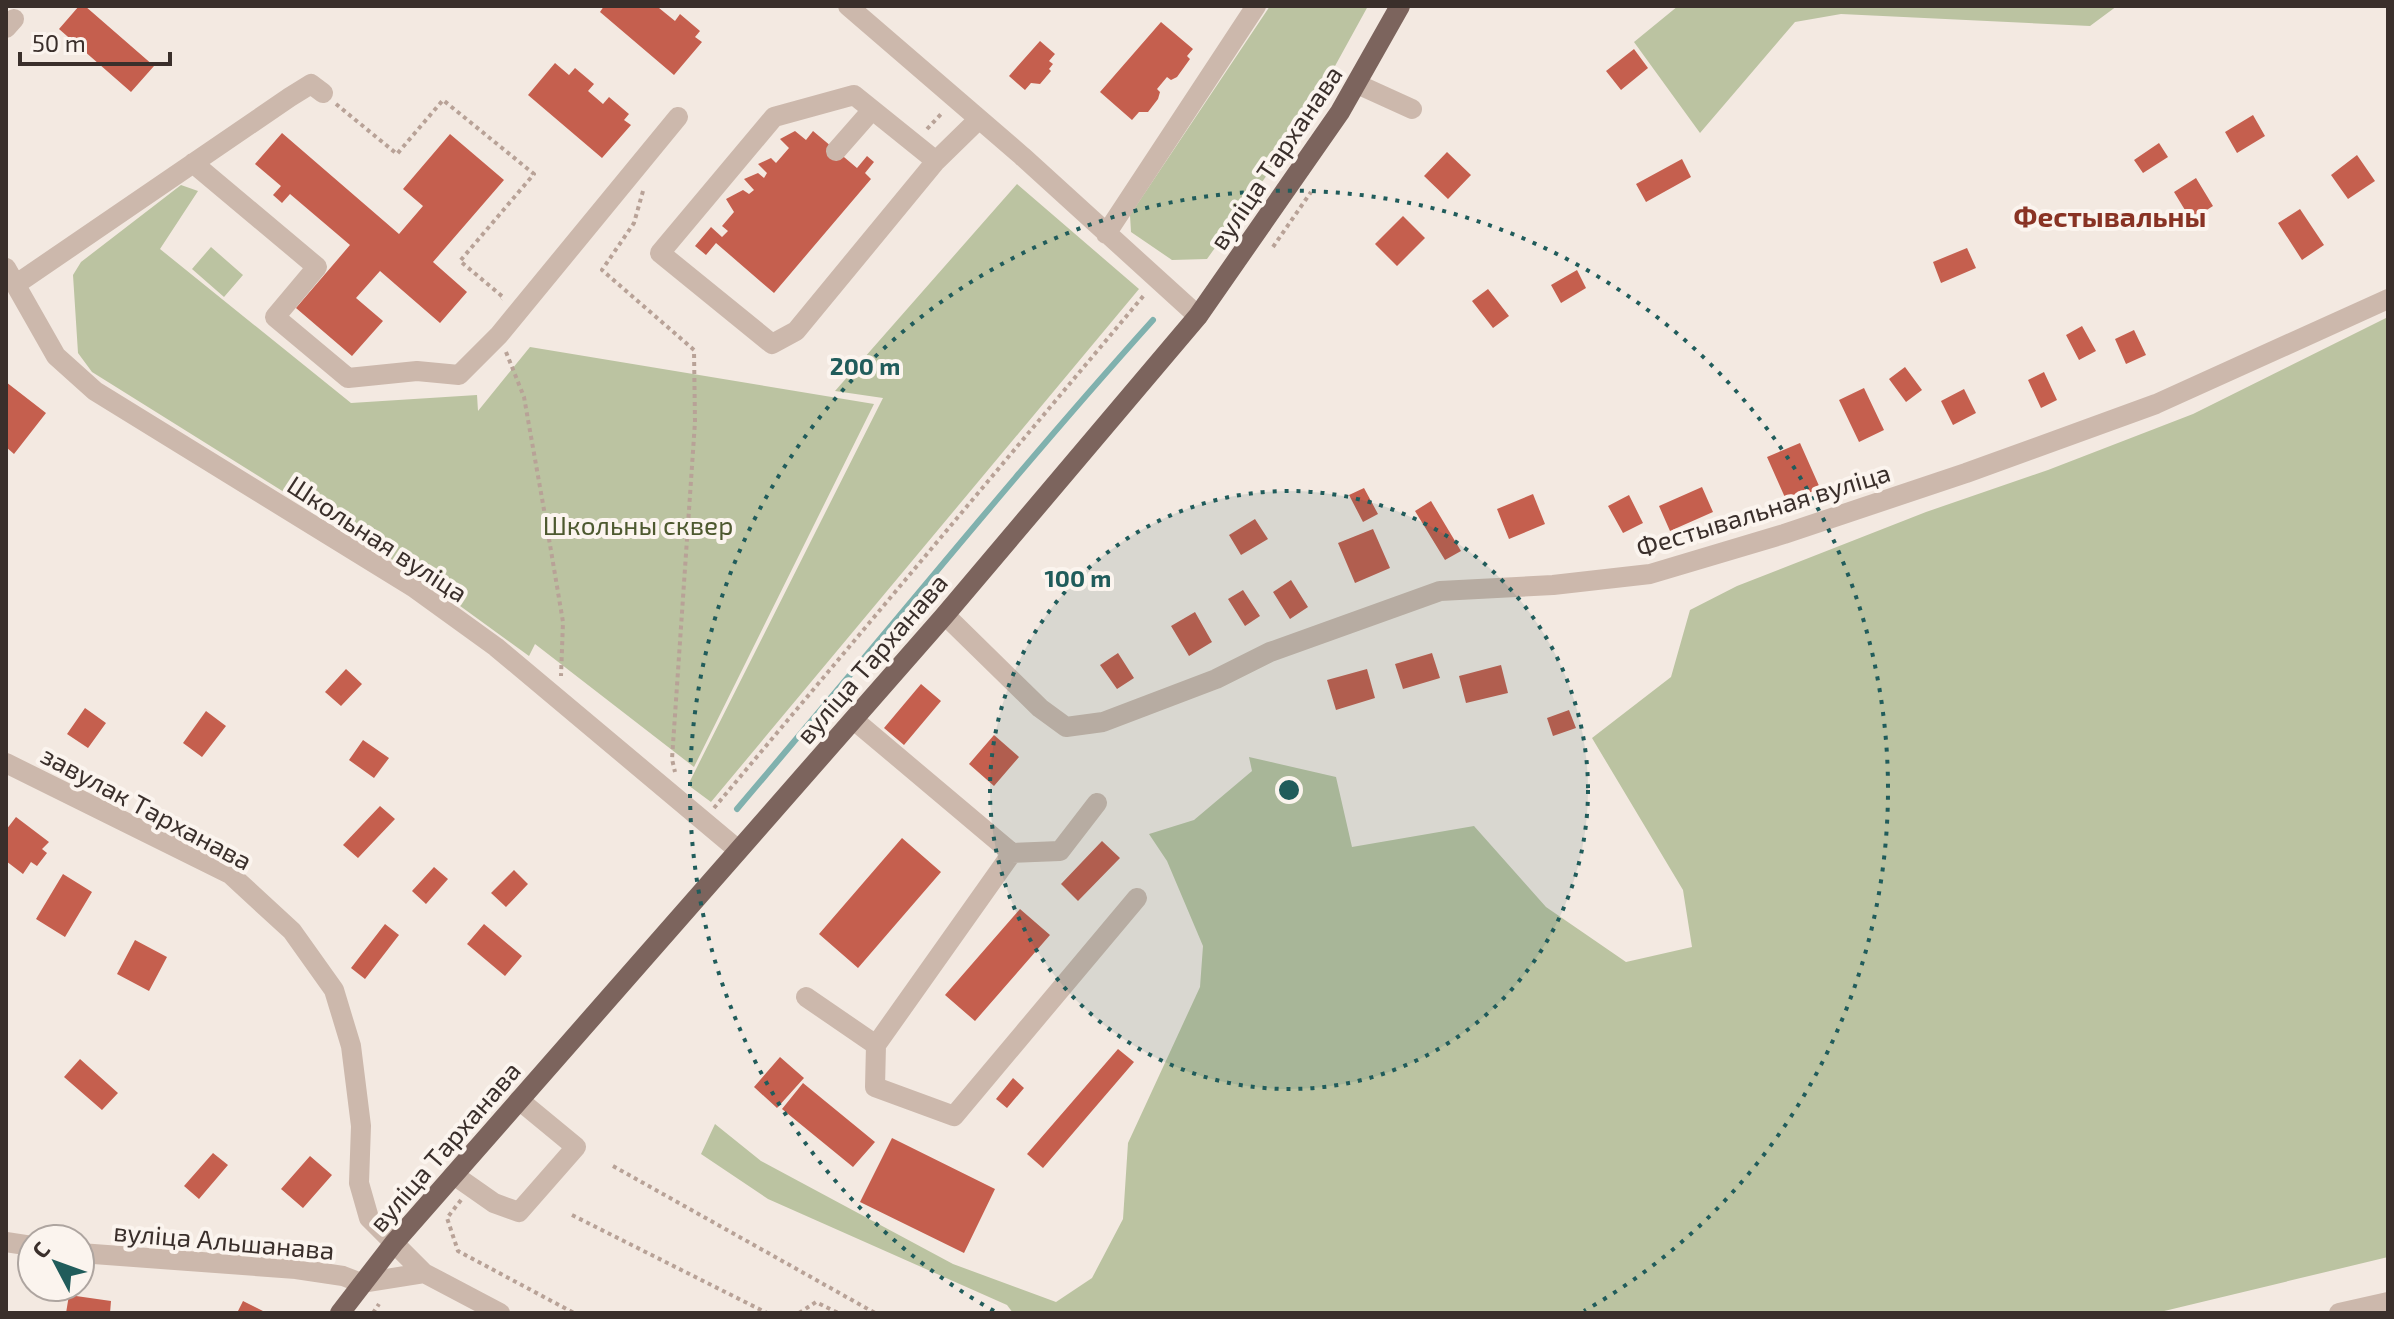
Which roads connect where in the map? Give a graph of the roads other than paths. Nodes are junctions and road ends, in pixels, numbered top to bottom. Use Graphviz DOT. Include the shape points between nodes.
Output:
graph roads {
  1 [pos="848,6"];
  2 [pos="1256,6"];
  3 [pos="1400,6"];
  4 [pos="1357,84"];
  5 [pos="323,93"];
  6 [pos="1412,109"];
  7 [pos="872,110"];
  8 [pos="678,117"];
  9 [pos="979,119"];
  10 [pos="836,151"];
  11 [pos="936,161"];
  12 [pos="193,163"];
  13 [pos="1106,234"];
  14 [pos="10,276"];
  15 [pos="2388,299"];
  16 [pos="1198,316"];
  17 [pos="945,615"];
  18 [pos="854,720"];
  19 [pos="6,763"];
  20 [pos="1097,803"];
  21 [pos="737,849"];
  22 [pos="1012,853"];
  23 [pos="1137,898"];
  24 [pos="806,997"];
  25 [pos="876,1045"];
  26 [pos="519,1100"];
  27 [pos="454,1175"];
  28 [pos="394,1243"];
  29 [pos="96,1254"];
  30 [pos="424,1273"];
  31 [pos="361,1283"];
  32 [pos="2388,1302"];
  33 [pos="466,1306"];
  34 [pos="340,1313"];
  35 [pos="500,1313"];
  36 [pos="2339,1313"];
  1 -- 9 [label="street"];
  2 -- 13 [label="street"];
  3 -- 4 [label="main road, вуліца Тарханава"];
  4 -- 6 [label="street"];
  4 -- 16 [label="main road, вуліца Тарханава"];
  5 -- 12 [label="street" via="311,84"];
  7 -- 10 [label="street"];
  7 -- 11 [label="street"];
  7 -- 11 [label="street" via="854,95 774,117 660,253 772,344 796,331"];
  8 -- 12 [label="street" via="499,335 459,375 417,371 348,378 275,317 317,267"];
  9 -- 11 [label="street"];
  9 -- 13 [label="street"];
  12 -- 14 [label="street"];
  13 -- 16 [label="street"];
  14 -- 21 [label="street, Школьная вуліца" via="56,356 95,391 413,587 496,647"];
  15 -- 17 [label="street, Фестывальная вуліца" via="2156,404 1812,524 1650,574 1440,591 1270,652 1216,679 1103,722 1066,727"];
  16 -- 17 [label="main road, вуліца Тарханава"];
  17 -- 18 [label="main road, вуліца Тарханава"];
  18 -- 21 [label="main road, вуліца Тарханава"];
  18 -- 22 [label="street"];
  19 -- 28 [label="street, завулак Тарханава" via="230,874 292,931 334,990 351,1046 361,1126 359,1183 369,1218"];
  20 -- 22 [label="street" via="1060,851"];
  21 -- 26 [label="main road, вуліца Тарханава"];
  22 -- 25 [label="street"];
  23 -- 25 [label="street" via="954,1116 875,1087"];
  24 -- 25 [label="street"];
  26 -- 27 [label="main road, вуліца Тарханава"];
  26 -- 27 [label="street" via="576,1147 519,1212 494,1203"];
  27 -- 28 [label="main road, вуліца Тарханава"];
  28 -- 30 [label="street, завулак Тарханава"];
  28 -- 31 [label="main road, вуліца Тарханава"];
  29 -- 31 [label="street, вуліца Альшанава" via="296,1269"];
  30 -- 31 [label="street"];
  30 -- 33 [label="street, завулак Тарханава"];
  31 -- 34 [label="main road, вуліца Тарханава"];
  32 -- 36 [label="street"];
  33 -- 35 [label="street, завулак Тарханава"];
}
